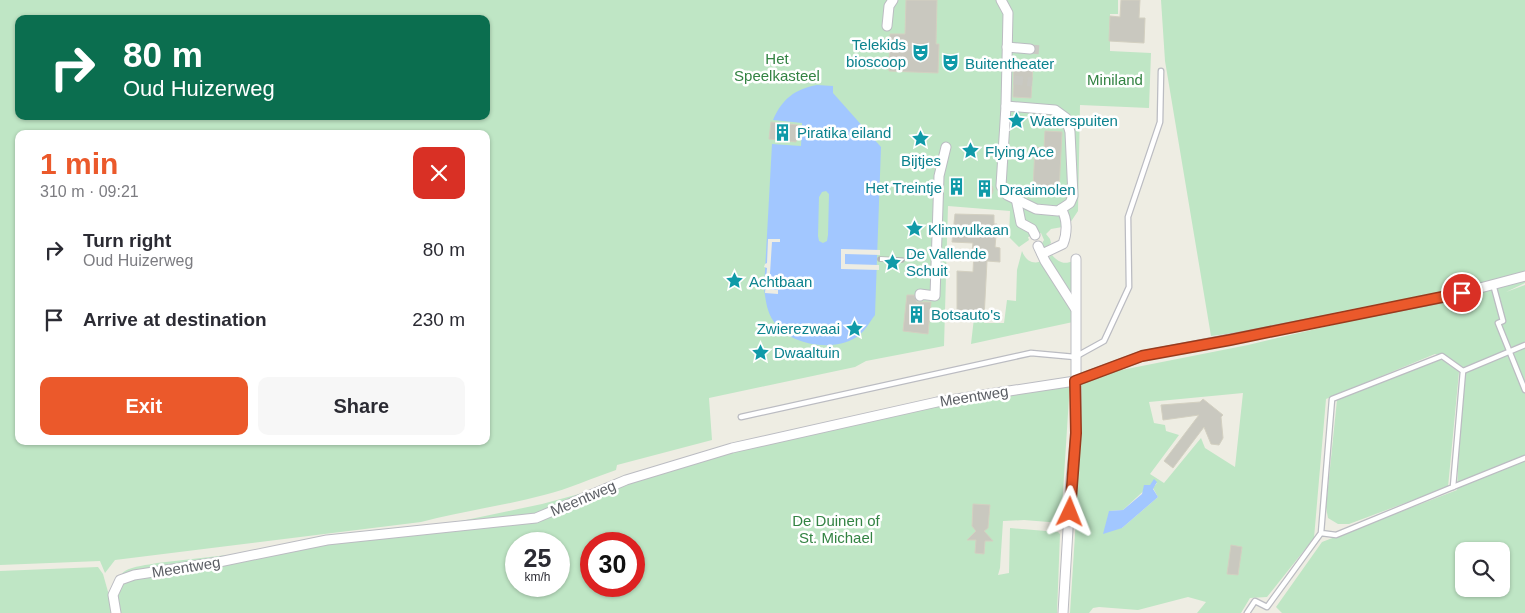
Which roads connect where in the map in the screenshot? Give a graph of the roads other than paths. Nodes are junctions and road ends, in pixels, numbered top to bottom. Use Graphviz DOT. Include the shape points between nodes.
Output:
graph roads {
  1 [pos="893,0"];
  2 [pos="1001,0"];
  3 [pos="887,26"];
  4 [pos="1008,47"];
  5 [pos="1030,49"];
  6 [pos="1161,70"];
  7 [pos="1006,106"];
  8 [pos="946,147"];
  9 [pos="1016,198"];
  10 [pos="1061,210"];
  11 [pos="1034,235"];
  12 [pos="1076,259"];
  13 [pos="1525,276"];
  14 [pos="1493,284"];
  15 [pos="920,296"];
  16 [pos="1075,309"];
  17 [pos="1525,344"];
  18 [pos="1510,350"];
  19 [pos="1075,357"];
  20 [pos="1463,371"];
  21 [pos="1075,381"];
  22 [pos="1525,390"];
  23 [pos="741,417"];
  24 [pos="1525,458"];
  25 [pos="1453,487"];
  26 [pos="1321,533"];
  27 [pos="116,613"];
  28 [pos="1063,613"];
  29 [pos="1247,613"];
  1 -- 3 [label="street" via="889,6"];
  2 -- 4 [label="street" via="1008,13"];
  4 -- 5 [label="street"];
  4 -- 7 [label="street"];
  6 -- 19 [label="lane" via="1160,122 1128,217 1129,287 1104,341"];
  7 -- 9 [label="street" via="1002,186 1007,195"];
  7 -- 10 [label="street" via="1055,110 1066,118 1070,132 1073,196"];
  8 -- 15 [label="street" via="939,176 935,296"];
  9 -- 10 [label="street" via="1036,208"];
  9 -- 11 [label="street" via="1021,223 1032,228"];
  10 -- 16 [label="street" via="1066,219 1063,244 1040,250"];
  12 -- 16 [label="street"];
  13 -- 14 [label="street, Meentweg"];
  14 -- 18 [label="lane" via="1503,321 1498,323"];
  14 -- 21 [label="street, Meentweg" via="1446,297 1142,356"];
  16 -- 19 [label="street"];
  17 -- 18 [label="lane"];
  18 -- 20 [label="lane"];
  18 -- 22 [label="lane"];
  19 -- 21 [label="street"];
  19 -- 23 [label="lane" via="1032,354"];
  20 -- 25 [label="lane"];
  20 -- 26 [label="lane" via="1442,356 1332,399"];
  21 -- 27 [label="street, Meentweg" via="937,402 732,448 626,480 536,518 327,540 134,575 120,580 113,595"];
  21 -- 28 [label="street" via="1076,433"];
  24 -- 25 [label="lane"];
  25 -- 26 [label="lane" via="1336,535"];
  26 -- 29 [label="lane" via="1267,607 1255,602"];
}
